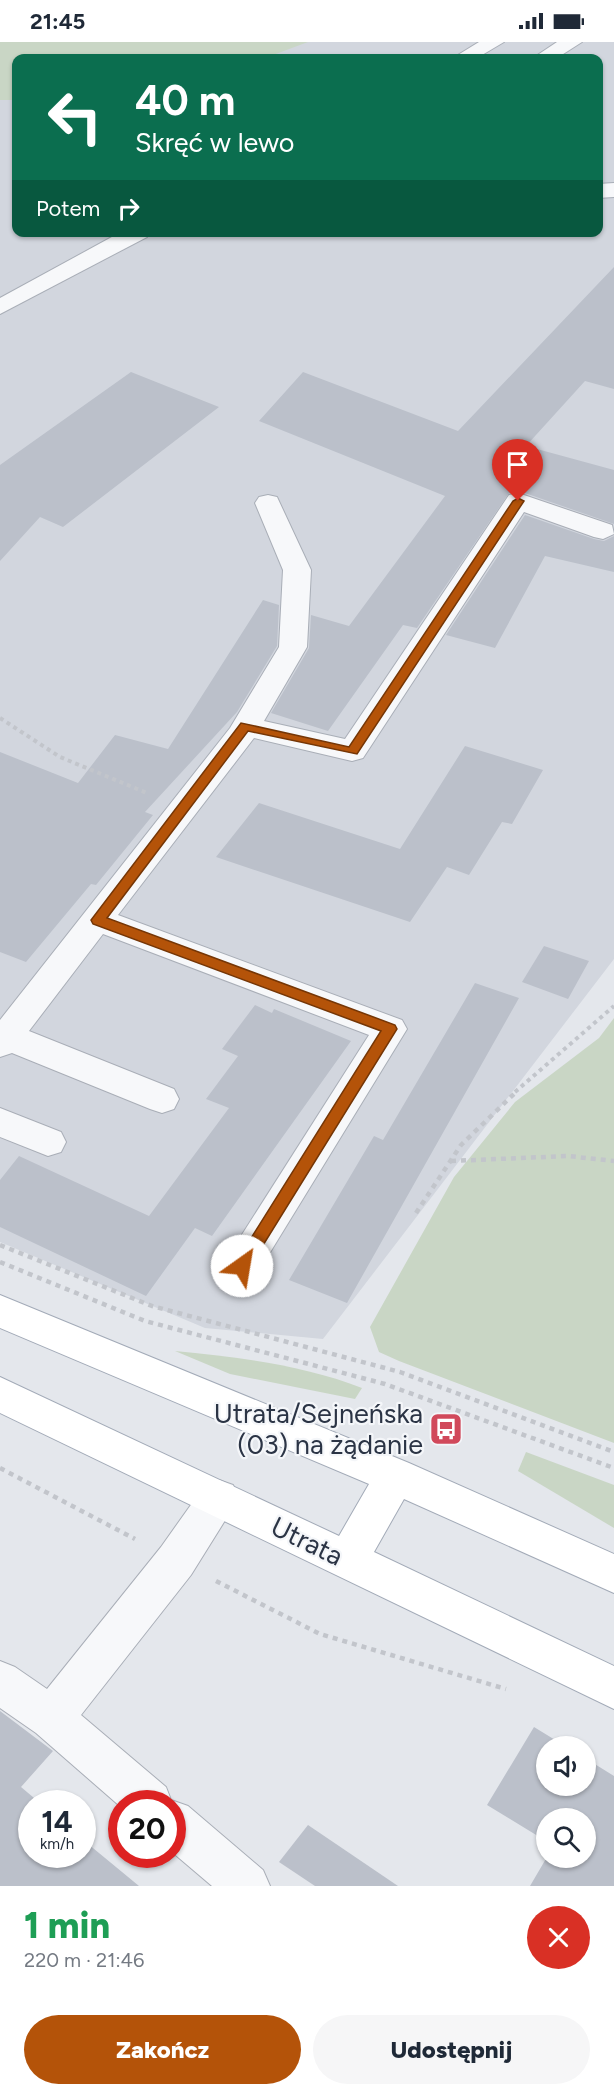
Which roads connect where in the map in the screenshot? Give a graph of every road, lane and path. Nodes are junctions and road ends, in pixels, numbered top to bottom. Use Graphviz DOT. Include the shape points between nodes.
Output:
graph roads {
  1 [pos="494,42"];
  2 [pos="572,42"];
  3 [pos="471,54"];
  4 [pos="550,54"];
  5 [pos="131,237"];
  6 [pos="0,307"];
  7 [pos="268,503"];
  8 [pos="603,531"];
  9 [pos="0,718"];
  10 [pos="245,726"];
  11 [pos="184,808"];
  12 [pos="98,920"];
  13 [pos="614,1006"];
  14 [pos="3,1040"];
  15 [pos="162,1099"];
  16 [pos="0,1122"];
  17 [pos="48,1142"];
  18 [pos="451,1161"];
  19 [pos="614,1161"];
  20 [pos="416,1213"];
  21 [pos="0,1245"];
  22 [pos="0,1262"];
  23 [pos="242,1266"];
  24 [pos="0,1311"];
  25 [pos="0,1394"];
  26 [pos="614,1452"];
  27 [pos="0,1468"];
  28 [pos="614,1468"];
  29 [pos="395,1476"];
  30 [pos="219,1498"];
  31 [pos="176,1560"];
  32 [pos="347,1560"];
  33 [pos="614,1574"];
  34 [pos="0,1682"];
  35 [pos="614,1688"];
  36 [pos="516,1692"];
  37 [pos="51,1718"];
  38 [pos="135,1790"];
  39 [pos="186,1834"];
  40 [pos="247,1886"];
  1 -- 3 [label="street"];
  2 -- 4 [label="street"];
  5 -- 6 [label="street"];
  7 -- 10 [label="street" via="297,570 293,647"];
  8 -- 10 [label="street" via="518,501 352,751"];
  9 -- 11 [label="path" via="60,758"];
  10 -- 11 [label="street"];
  11 -- 12 [label="street"];
  12 -- 14 [label="street"];
  12 -- 23 [label="street" via="390,1029"];
  13 -- 18 [label="path" via="533,1075 461,1145"];
  14 -- 15 [label="street"];
  16 -- 17 [label="street"];
  18 -- 19 [label="path" via="568,1156"];
  18 -- 20 [label="path"];
  21 -- 26 [label="path" via="152,1306 400,1372"];
  22 -- 28 [label="path" via="145,1321 386,1384"];
  24 -- 29 [label="main road"];
  25 -- 30 [label="main road, Utrata"];
  27 -- 31 [label="path"];
  29 -- 32 [label="main road"];
  29 -- 33 [label="main road"];
  30 -- 31 [label="street"];
  30 -- 32 [label="main road, Utrata"];
  31 -- 36 [label="path" via="320,1634"];
  31 -- 37 [label="street"];
  32 -- 35 [label="main road, Utrata"];
  34 -- 37 [label="street"];
  37 -- 38 [label="street"];
  39 -- 40 [label="street"];
}
